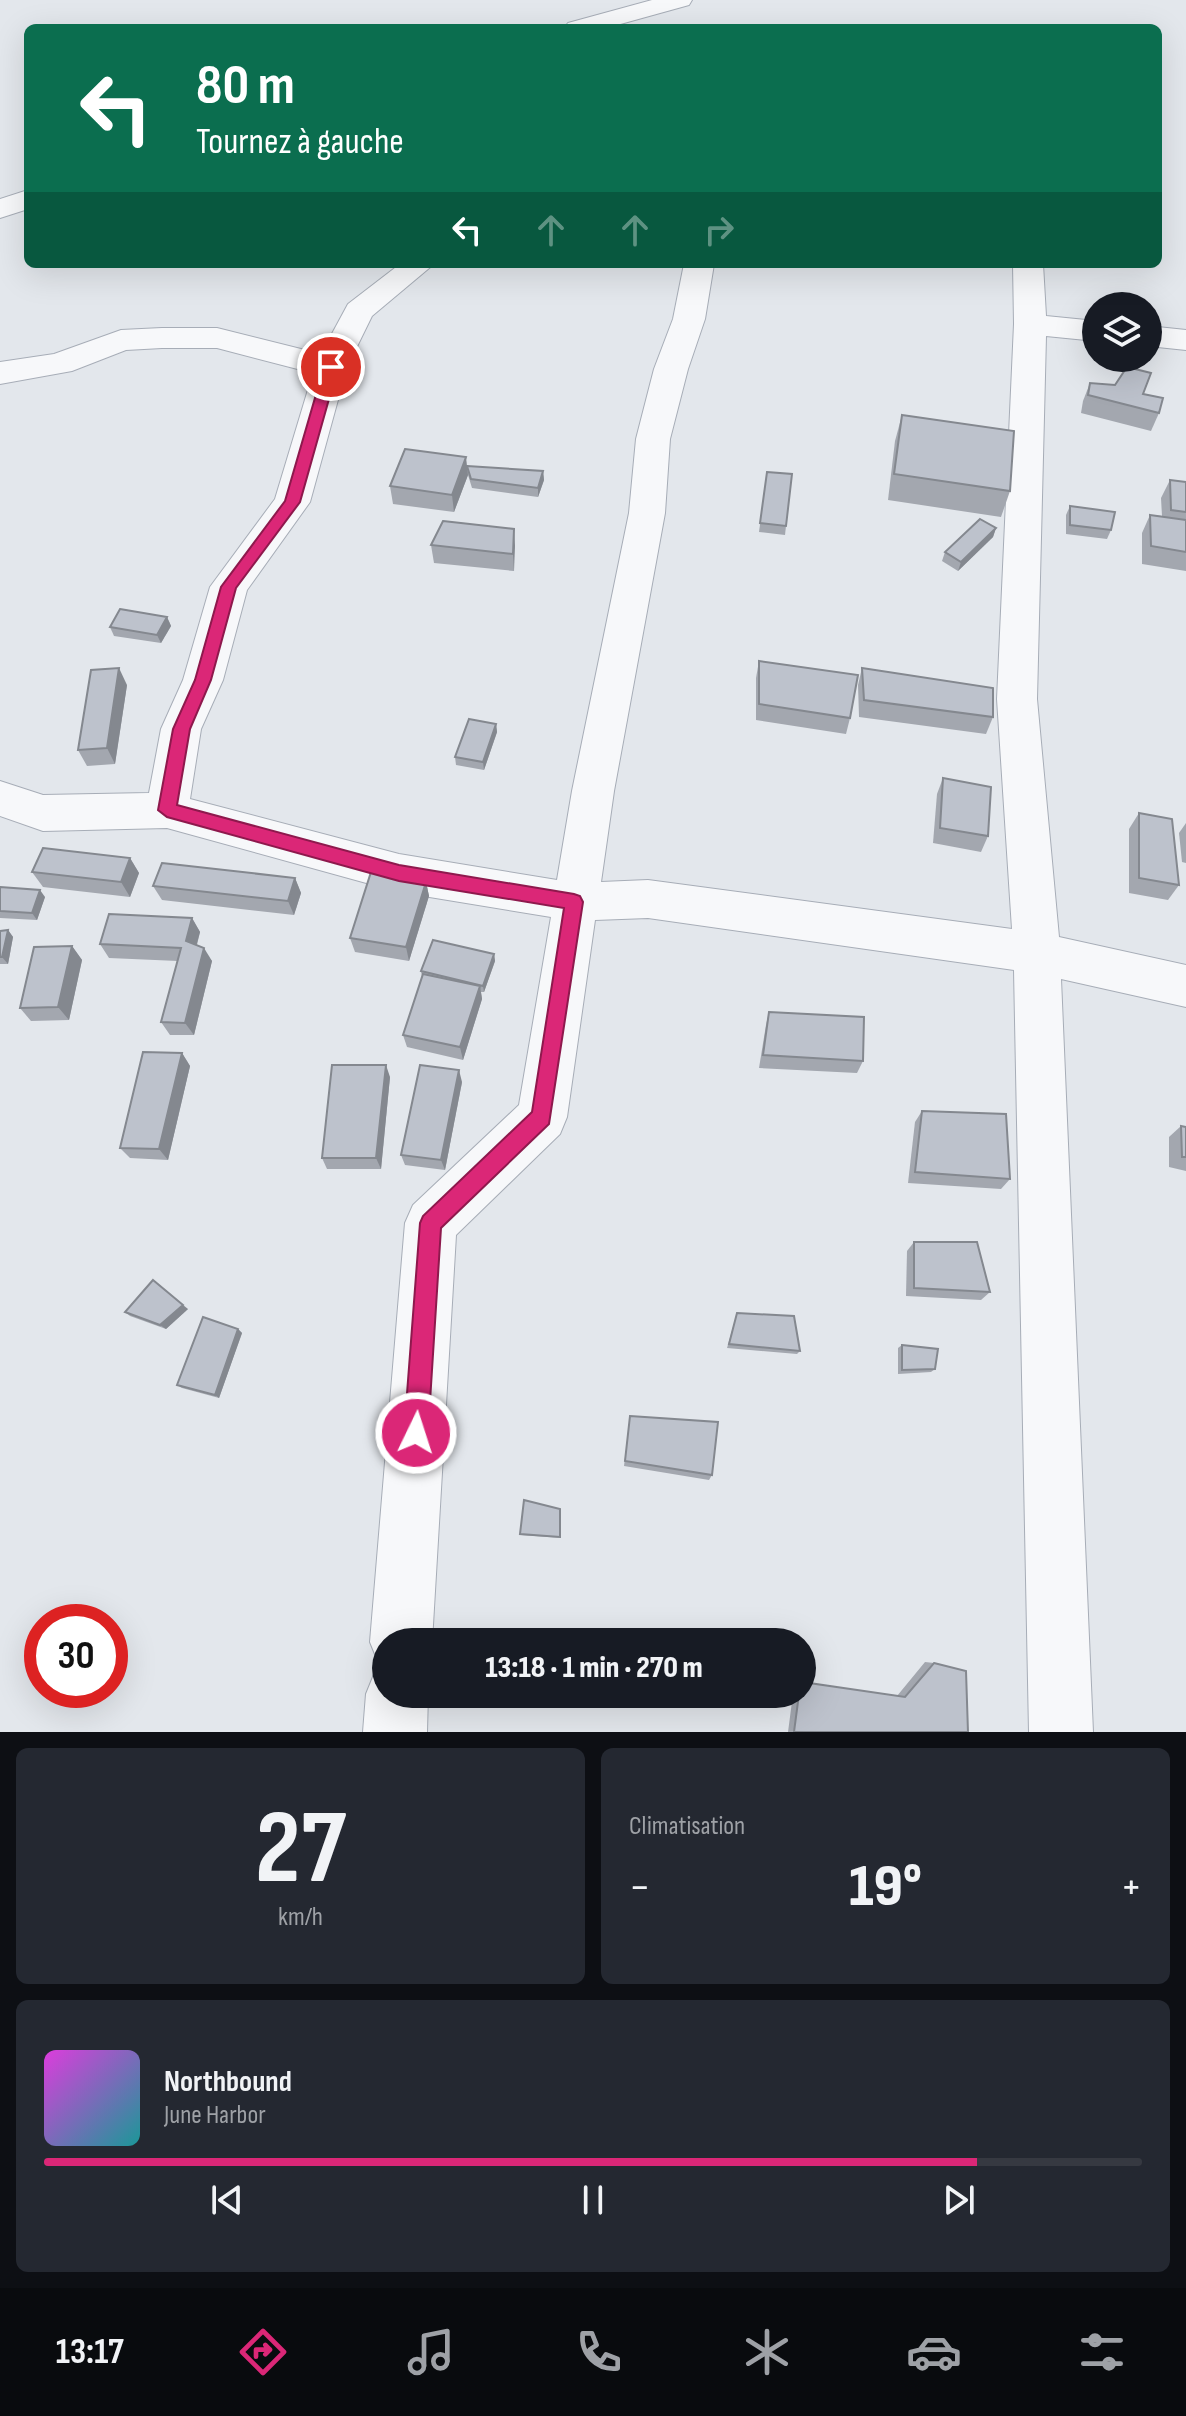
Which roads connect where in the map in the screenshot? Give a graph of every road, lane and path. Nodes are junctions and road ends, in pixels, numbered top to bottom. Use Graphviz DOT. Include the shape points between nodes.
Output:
graph roads {
  1 [pos="680,0"];
  2 [pos="592,24"];
  3 [pos="24,200"];
  4 [pos="0,209"];
  5 [pos="414,268"];
  6 [pos="698,268"];
  7 [pos="1028,268"];
  8 [pos="1030,324"];
  9 [pos="1082,330"];
  10 [pos="1162,337"];
  11 [pos="1186,340"];
  12 [pos="331,367"];
  13 [pos="0,373"];
  14 [pos="0,798"];
  15 [pos="167,810"];
  16 [pos="574,902"];
  17 [pos="1037,953"];
  18 [pos="1186,986"];
  19 [pos="402,1628"];
  20 [pos="396,1708"];
  21 [pos="395,1732"];
  22 [pos="1061,1732"];
  1 -- 2 [label="street"];
  3 -- 4 [label="street"];
  5 -- 12 [label="street" via="359,311"];
  6 -- 16 [label="street" via="689,319 653,439 647,513"];
  7 -- 8 [label="street"];
  8 -- 9 [label="street"];
  8 -- 17 [label="street" via="1017,699"];
  10 -- 11 [label="street"];
  12 -- 13 [label="street" via="217,338 162,338 121,340 60,364"];
  12 -- 15 [label="street" via="292,502 229,587 203,680 181,729"];
  14 -- 15 [label="street" via="43,813"];
  15 -- 16 [label="street" via="399,873"];
  16 -- 17 [label="street" via="648,899"];
  16 -- 19 [label="street" via="542,1117 431,1223"];
  17 -- 18 [label="street"];
  17 -- 22 [label="street"];
  20 -- 21 [label="street"];
}
